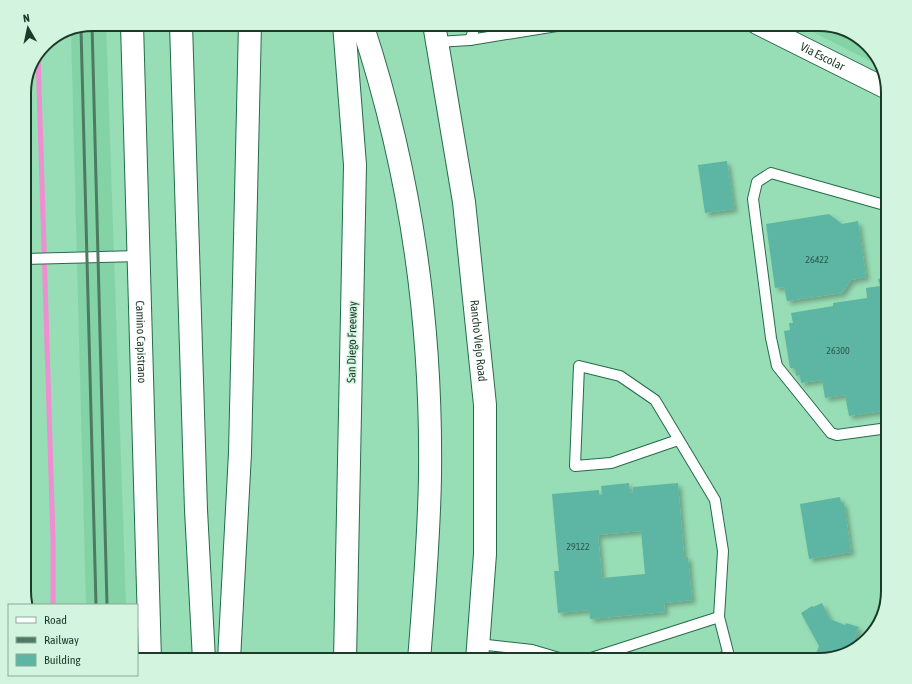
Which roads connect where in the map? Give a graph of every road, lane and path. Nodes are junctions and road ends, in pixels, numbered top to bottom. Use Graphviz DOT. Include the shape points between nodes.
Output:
graph roads {
  1 [pos="132,31"];
  2 [pos="181,31"];
  3 [pos="250,31"];
  4 [pos="345,31"];
  5 [pos="364,31"];
  6 [pos="473,31"];
  7 [pos="526,31"];
  8 [pos="771,31"];
  9 [pos="436,33"];
  10 [pos="470,40"];
  11 [pos="880,86"];
  12 [pos="881,204"];
  13 [pos="139,256"];
  14 [pos="31,259"];
  15 [pos="881,429"];
  16 [pos="678,440"];
  17 [pos="719,617"];
  18 [pos="477,652"];
  19 [pos="150,653"];
  20 [pos="204,653"];
  21 [pos="229,653"];
  22 [pos="346,653"];
  23 [pos="420,653"];
  24 [pos="542,653"];
  25 [pos="607,653"];
  26 [pos="727,653"];
  1 -- 13 [label="main road, Camino Capistrano"];
  2 -- 20 [label="main road" via="196,502"];
  3 -- 21 [label="main road" via="240,453"];
  4 -- 22 [label="main road, San Diego Freeway" via="355,165"];
  5 -- 23 [label="main road" via="380,78 400,164 420,280 428,384 430,475 427,564"];
  6 -- 10 [label="lane"];
  7 -- 10 [label="lane"];
  8 -- 11 [label="street, Via Escolar"];
  9 -- 10 [label="lane"];
  9 -- 18 [label="main road, Rancho Viejo Road" via="464,202 485,405 485,554"];
  12 -- 15 [label="lane" via="771,173 757,182 753,199 777,366 831,433 837,435"];
  13 -- 14 [label="lane"];
  13 -- 19 [label="main road, Camino Capistrano"];
  16 -- 16 [label="lane" via="611,463 575,466 579,366 620,376 655,400"];
  16 -- 17 [label="lane" via="715,500 723,551"];
  17 -- 25 [label="lane"];
  17 -- 26 [label="lane"];
  18 -- 24 [label="lane" via="532,650"];
}
